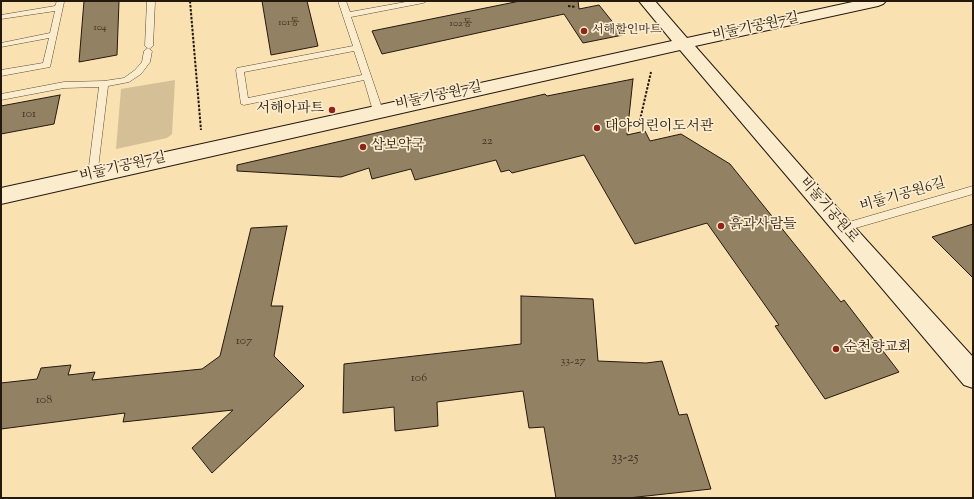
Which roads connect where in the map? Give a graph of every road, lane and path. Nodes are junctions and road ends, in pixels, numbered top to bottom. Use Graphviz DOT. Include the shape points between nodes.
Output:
graph roads {
  1 [pos="151,1"];
  2 [pos="190,1"];
  3 [pos="342,1"];
  4 [pos="423,1"];
  5 [pos="648,1"];
  6 [pos="878,1"];
  7 [pos="394,4"];
  8 [pos="59,5"];
  9 [pos="568,6"];
  10 [pos="576,7"];
  11 [pos="347,16"];
  12 [pos="1,18"];
  13 [pos="54,35"];
  14 [pos="685,44"];
  15 [pos="1,45"];
  16 [pos="358,48"];
  17 [pos="651,69"];
  18 [pos="1,73"];
  19 [pos="366,77"];
  20 [pos="104,84"];
  21 [pos="1,97"];
  22 [pos="378,111"];
  23 [pos="624,125"];
  24 [pos="201,132"];
  25 [pos="94,174"];
  26 [pos="973,190"];
  27 [pos="880,192"];
  28 [pos="883,195"];
  29 [pos="1,196"];
  30 [pos="842,228"];
  31 [pos="973,376"];
  1 -- 20 [label="lane" via="146,62 138,72 126,80"];
  2 -- 24 [label="path"];
  3 -- 11 [label="lane"];
  4 -- 7 [label="lane"];
  5 -- 14 [label="street, 비둘기공원로"];
  6 -- 14 [label="street, 비둘기공원7길"];
  7 -- 11 [label="lane"];
  8 -- 12 [label="lane"];
  8 -- 13 [label="lane"];
  9 -- 10 [label="path"];
  11 -- 16 [label="lane"];
  13 -- 15 [label="lane"];
  13 -- 18 [label="lane" via="47,65"];
  14 -- 22 [label="street, 비둘기공원7길"];
  14 -- 30 [label="street, 비둘기공원로"];
  16 -- 19 [label="lane"];
  16 -- 19 [label="lane" via="240,70 244,102"];
  17 -- 23 [label="path" via="640,120"];
  19 -- 22 [label="lane"];
  20 -- 21 [label="lane" via="64,85"];
  20 -- 25 [label="lane"];
  22 -- 25 [label="street, 비둘기공원7길"];
  25 -- 29 [label="street, 비둘기공원7길"];
  26 -- 30 [label="lane, 비둘기공원6길"];
  27 -- 28 [label="path"];
  30 -- 31 [label="street, 비둘기공원로"];
}
